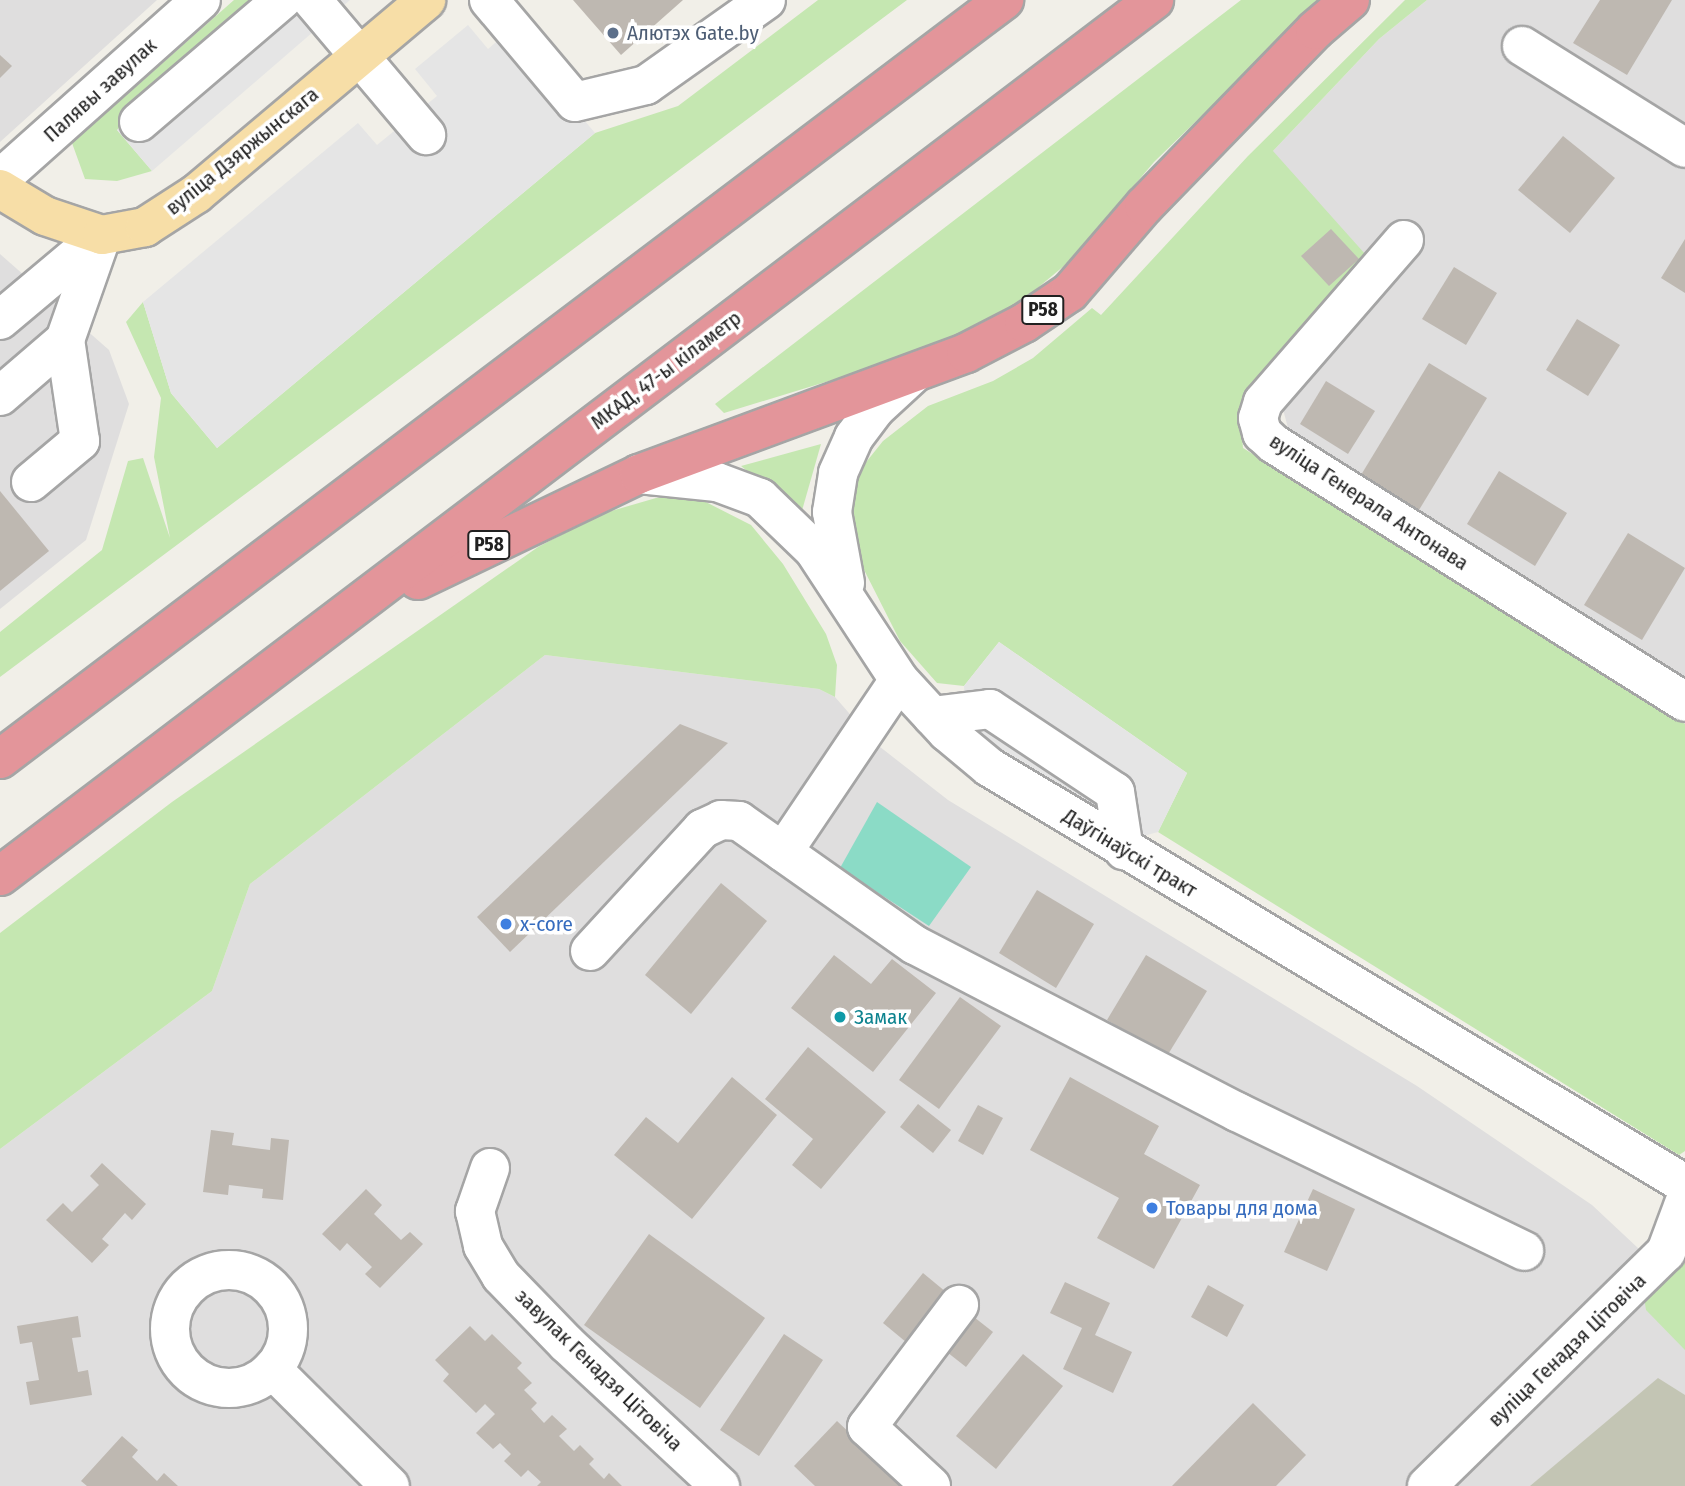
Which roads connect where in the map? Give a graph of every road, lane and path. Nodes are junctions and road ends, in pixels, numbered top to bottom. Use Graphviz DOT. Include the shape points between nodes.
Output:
graph roads {
  1 [pos="201,0"];
  2 [pos="282,0"];
  3 [pos="312,0"];
  4 [pos="426,0"];
  5 [pos="489,0"];
  6 [pos="766,0"];
  7 [pos="979,0"];
  8 [pos="1004,0"];
  9 [pos="1154,0"];
  10 [pos="1350,0"];
  11 [pos="1522,46"];
  12 [pos="358,55"];
  13 [pos="139,122"];
  14 [pos="426,135"];
  15 [pos="1685,148"];
  16 [pos="780,169"];
  17 [pos="0,179"];
  18 [pos="0,189"];
  19 [pos="102,235"];
  20 [pos="1404,240"];
  21 [pos="0,320"];
  22 [pos="65,340"];
  23 [pos="913,374"];
  24 [pos="0,396"];
  25 [pos="639,474"];
  26 [pos="31,482"];
  27 [pos="850,606"];
  28 [pos="340,618"];
  29 [pos="899,680"];
  30 [pos="1685,702"];
  31 [pos="0,760"];
  32 [pos="783,852"];
  33 [pos="0,876"];
  34 [pos="590,951"];
  35 [pos="490,1168"];
  36 [pos="1685,1184"];
  37 [pos="1685,1200"];
  38 [pos="1524,1251"];
  39 [pos="960,1304"];
  40 [pos="272,1369"];
  41 [pos="390,1486"];
  42 [pos="720,1486"];
  43 [pos="931,1486"];
  44 [pos="1427,1486"];
  1 -- 17 [label="street, Палявы завулак"];
  2 -- 13 [label="street"];
  3 -- 12 [label="street"];
  4 -- 12 [label="main road, вуліца Дзяржынскага"];
  5 -- 6 [label="street" via="575,102 646,85"];
  7 -- 16 [label="highway"];
  8 -- 16 [label="highway"];
  9 -- 28 [label="highway, МКАД, 47-ы кіламетр"];
  10 -- 23 [label="highway, Р58" via="1144,206 1070,292 1024,323"];
  11 -- 15 [label="street"];
  12 -- 14 [label="street"];
  12 -- 19 [label="main road, вуліца Дзяржынскага" via="196,194 145,227"];
  16 -- 31 [label="highway"];
  18 -- 19 [label="main road, вуліца Дзяржынскага" via="45,216"];
  19 -- 21 [label="street"];
  19 -- 22 [label="street"];
  20 -- 30 [label="street, вуліца Генерала Антонава" via="1263,402 1258,418 1262,433"];
  22 -- 24 [label="street"];
  22 -- 26 [label="street" via="80,441"];
  23 -- 25 [label="highway, Р58"];
  23 -- 27 [label="street" via="875,409 854,437 838,473 834,526"];
  25 -- 27 [label="street, Даўгінаўскі тракт" via="717,482 760,498 814,550"];
  25 -- 28 [label="highway, Р58"];
  27 -- 29 [label="street, Даўгінаўскі тракт"];
  28 -- 33 [label="highway, МКАД, 47-ы кіламетр"];
  29 -- 32 [label="street"];
  29 -- 36 [label="street, Даўгінаўскі тракт" via="989,767"];
  32 -- 34 [label="street" via="739,821 721,820 702,829"];
  32 -- 38 [label="street" via="915,945 1237,1112"];
  35 -- 42 [label="street, завулак Генадзя Цітовіча" via="475,1211 483,1246 501,1276"];
  37 -- 44 [label="street, вуліца Генадзя Цітовіча" via="1666,1252"];
  39 -- 43 [label="street" via="867,1427"];
  40 -- 41 [label="street"];
}
